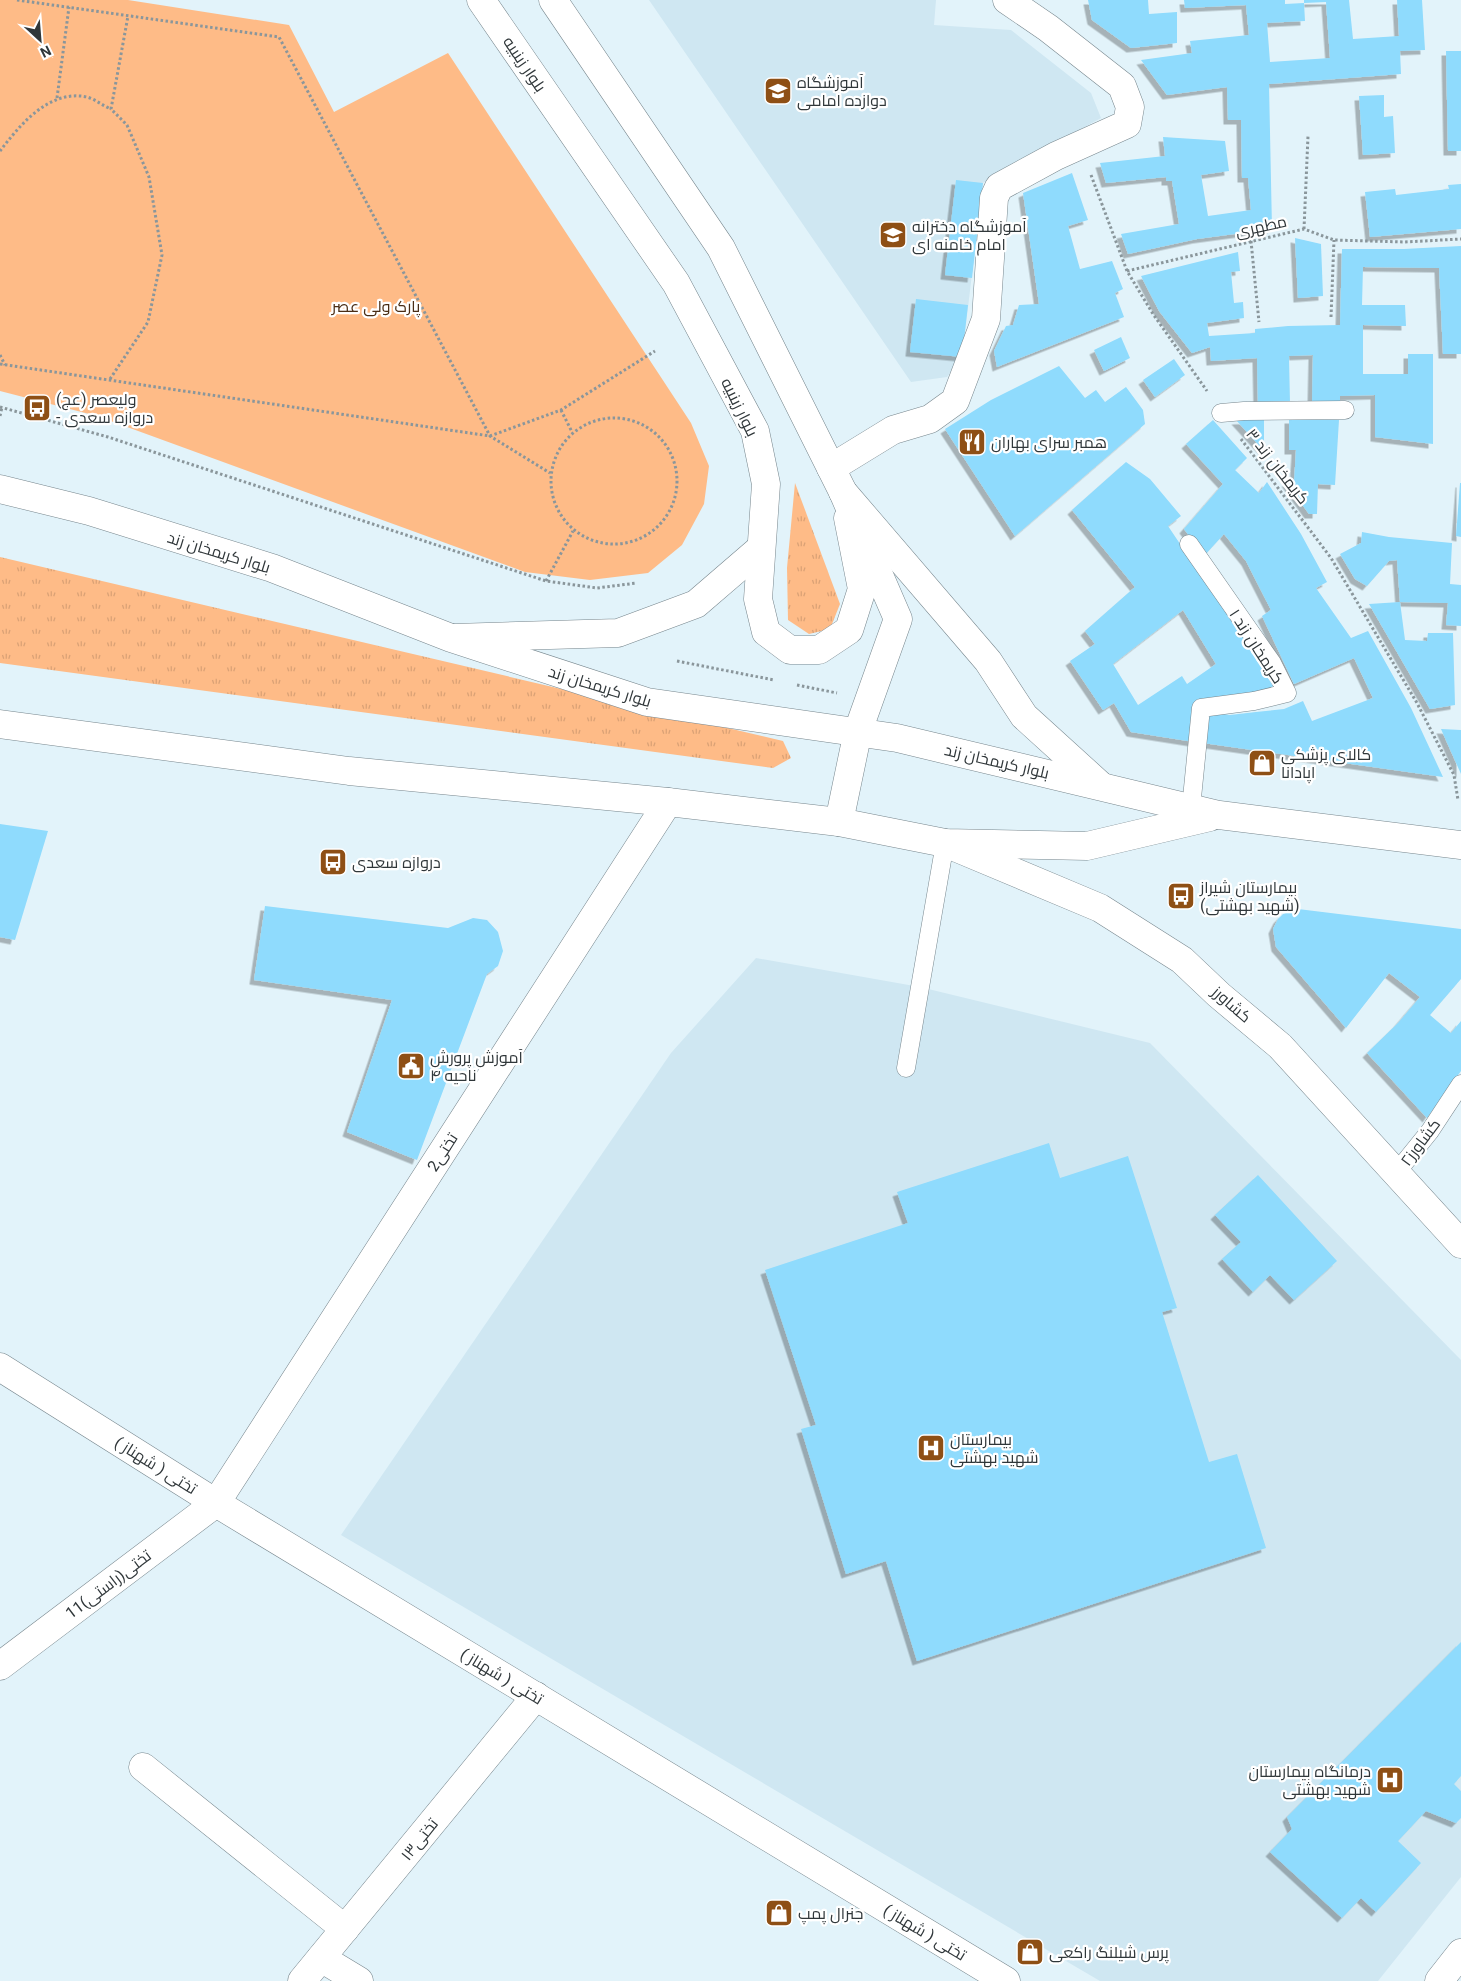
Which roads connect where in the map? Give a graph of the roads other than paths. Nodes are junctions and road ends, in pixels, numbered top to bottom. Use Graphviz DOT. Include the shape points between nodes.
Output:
graph roads {
  1 [pos="481,0"];
  2 [pos="553,0"];
  3 [pos="1007,0"];
  4 [pos="1345,410"];
  5 [pos="1220,413"];
  6 [pos="831,468"];
  7 [pos="0,490"];
  8 [pos="843,492"];
  9 [pos="1189,544"];
  10 [pos="762,548"];
  11 [pos="451,638"];
  12 [pos="0,724"];
  13 [pos="858,731"];
  14 [pos="1101,786"];
  15 [pos="668,802"];
  16 [pos="1191,808"];
  17 [pos="1218,815"];
  18 [pos="839,822"];
  19 [pos="945,843"];
  20 [pos="1461,845"];
  21 [pos="906,1068"];
  22 [pos="1461,1084"];
  23 [pos="1396,1174"];
  24 [pos="1461,1244"];
  25 [pos="0,1366"];
  26 [pos="216,1502"];
  27 [pos="0,1666"];
  28 [pos="536,1696"];
  29 [pos="143,1767"];
  30 [pos="344,1929"];
  31 [pos="1461,1953"];
  32 [pos="321,1958"];
  33 [pos="302,1981"];
  34 [pos="358,1981"];
  35 [pos="1006,1981"];
  36 [pos="1439,1981"];
  1 -- 10 [label="main road, بلوار زینبیه" via="676,283 755,431 766,484"];
  2 -- 6 [label="main road" via="721,248"];
  3 -- 6 [label="main road" via="1122,86 1130,107 1127,124 1056,156 999,187 994,198 986,319 956,402 930,419 893,430"];
  4 -- 5 [label="lane"];
  6 -- 8 [label="main road"];
  7 -- 11 [label="main road, بلوار کریمخان زند" via="89,512 272,568"];
  8 -- 10 [label="main road, بلوار زینبیه" via="862,589 848,630 819,650 790,650 766,632 758,599"];
  8 -- 13 [label="main road" via="898,619"];
  8 -- 14 [label="main road" via="988,660 1024,716"];
  9 -- 16 [label="lane, کریمخان زند ۱" via="1272,663 1287,693 1201,708"];
  10 -- 11 [label="main road" via="696,604 618,633"];
  11 -- 13 [label="main road, بلوار کریمخان زند" via="647,702"];
  12 -- 15 [label="main road, بلوار کریمخان زند" via="350,771"];
  13 -- 14 [label="main road, بلوار کریمخان زند"];
  13 -- 18 [label="main road"];
  14 -- 16 [label="main road, بلوار کریمخان زند"];
  15 -- 18 [label="main road, بلوار کریمخان زند"];
  15 -- 26 [label="main road, 2تختی"];
  16 -- 17 [label="main road, بلوار کریمخان زند"];
  17 -- 19 [label="main road, بلوار کریمخان زند" via="1087,846"];
  17 -- 20 [label="main road, بلوار کریمخان زند"];
  18 -- 19 [label="main road, بلوار کریمخان زند"];
  19 -- 21 [label="lane"];
  19 -- 23 [label="main road, کشاورز" via="1100,908 1182,960 1280,1046"];
  22 -- 23 [label="lane, کشاورز۲"];
  23 -- 24 [label="main road, کشاورز"];
  25 -- 26 [label="main road, تختی ( شهناز )"];
  26 -- 27 [label="main road, 11تختی(راستی)"];
  26 -- 28 [label="main road, تختی ( شهناز )"];
  28 -- 30 [label="main road, تختی۱۳"];
  28 -- 35 [label="main road, تختی ( شهناز )"];
  29 -- 30 [label="main road"];
  30 -- 32 [label="main road, تختی۱۳"];
  31 -- 36 [label="main road"];
  32 -- 33 [label="main road, تختی۱۳"];
  32 -- 34 [label="main road"];
}
